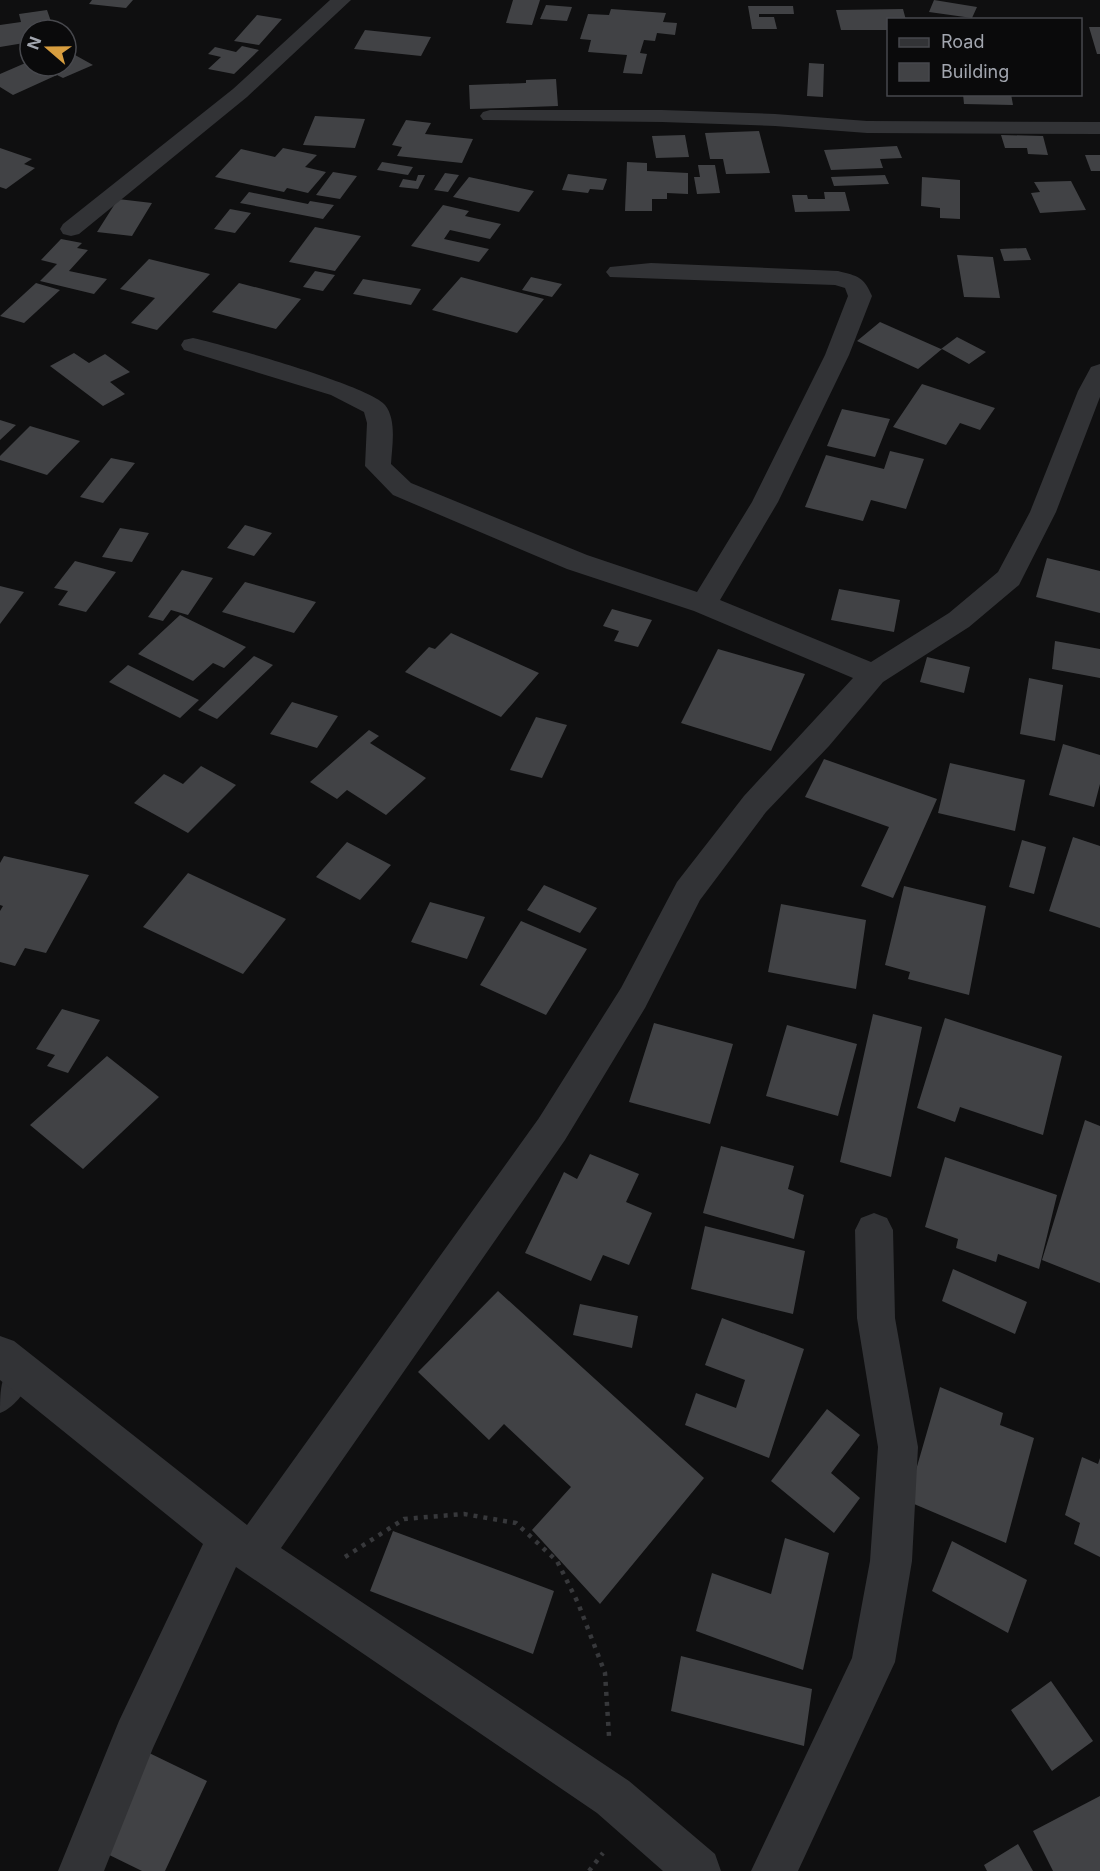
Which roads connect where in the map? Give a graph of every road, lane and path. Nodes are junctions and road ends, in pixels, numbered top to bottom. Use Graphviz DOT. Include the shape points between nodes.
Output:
graph roads {
  1 [pos="341,0"];
  2 [pos="490,116"];
  3 [pos="1100,128"];
  4 [pos="71,229"];
  5 [pos="618,272"];
  6 [pos="193,345"];
  7 [pos="1100,372"];
  8 [pos="704,604"];
  9 [pos="873,675"];
  10 [pos="874,1230"];
  11 [pos="7,1376"];
  12 [pos="240,1545"];
  13 [pos="300,1586"];
  14 [pos="613,1797"];
  15 [pos="81,1871"];
  16 [pos="698,1871"];
  17 [pos="774,1871"];
  1 -- 4 [label="street" via="240,93"];
  2 -- 3 [label="street" via="719,117 867,127"];
  5 -- 8 [label="street" via="838,278 855,284 860,296 837,355 765,502"];
  6 -- 8 [label="street" via="340,390 375,408 380,423 378,466 402,489 577,562"];
  7 -- 9 [label="street" via="1043,512 1009,578 959,620"];
  8 -- 9 [label="street"];
  9 -- 12 [label="street" via="755,804 688,891 633,998 552,1129"];
  10 -- 17 [label="street" via="876,1318 898,1447 891,1561 873,1662"];
  11 -- 12 [label="street"];
  12 -- 13 [label="street"];
  12 -- 15 [label="street" via="135,1737"];
  13 -- 14 [label="street"];
  13 -- 14 [label="path" via="404,1519 464,1514 516,1523 557,1561 605,1673"];
  14 -- 16 [label="street"];
}
